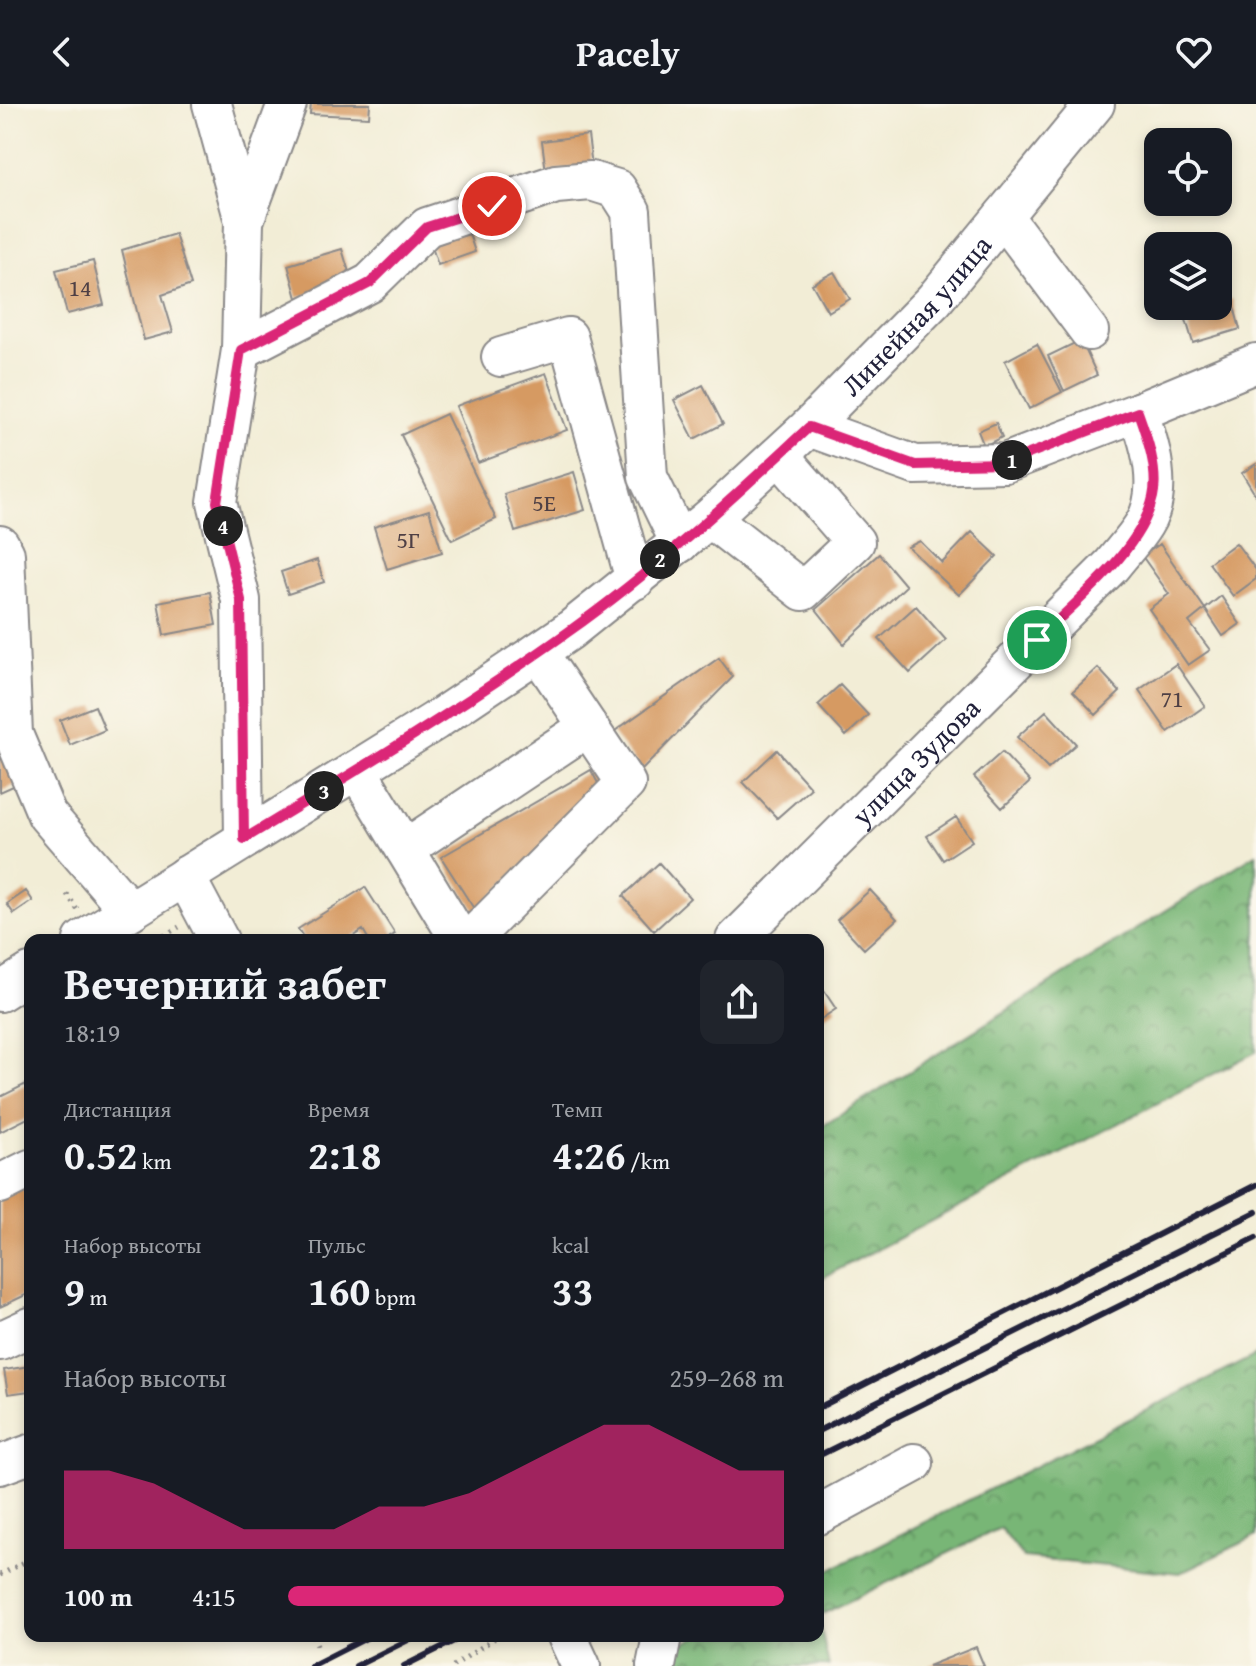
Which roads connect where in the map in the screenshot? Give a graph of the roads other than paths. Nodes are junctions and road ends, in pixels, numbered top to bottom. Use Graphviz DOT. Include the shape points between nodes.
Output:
graph roads {
  1 [pos="212,104"];
  2 [pos="287,104"];
  3 [pos="1095,104"];
  4 [pos="1003,216"];
  5 [pos="244,221"];
  6 [pos="1089,331"];
  7 [pos="241,350"];
  8 [pos="501,357"];
  9 [pos="1256,363"];
  10 [pos="1138,412"];
  11 [pos="809,427"];
  12 [pos="779,455"];
  13 [pos="710,518"];
  14 [pos="680,543"];
  15 [pos="0,545"];
  16 [pos="635,580"];
  17 [pos="538,652"];
  18 [pos="588,727"];
  19 [pos="357,770"];
  20 [pos="244,839"];
  21 [pos="405,849"];
  22 [pos="185,876"];
  23 [pos="130,911"];
  24 [pos="93,934"];
  25 [pos="216,934"];
  26 [pos="456,934"];
  27 [pos="476,934"];
  28 [pos="741,934"];
  29 [pos="24,1172"];
  30 [pos="0,1184"];
  31 [pos="24,1330"];
  32 [pos="0,1341"];
  33 [pos="24,1456"];
  34 [pos="914,1463"];
  35 [pos="0,1465"];
  36 [pos="824,1512"];
  37 [pos="570,1642"];
  38 [pos="661,1642"];
  39 [pos="581,1666"];
  40 [pos="656,1666"];
  1 -- 5 [label="street"];
  2 -- 5 [label="street"];
  3 -- 4 [label="street, Линейная улица"];
  4 -- 6 [label="street"];
  4 -- 11 [label="street, Линейная улица" via="934,300"];
  5 -- 7 [label="street"];
  7 -- 14 [label="street" via="370,283 427,227 556,184 591,181 617,189 631,211 648,477"];
  7 -- 20 [label="street" via="217,502 241,600"];
  8 -- 16 [label="street" via="568,337"];
  9 -- 10 [label="street"];
  10 -- 11 [label="street" via="1005,463 915,465"];
  10 -- 28 [label="street, улица Зудова" via="1154,494 1145,522 1112,565"];
  11 -- 12 [label="street, Линейная улица"];
  12 -- 13 [label="street, Линейная улица"];
  12 -- 13 [label="street" via="855,542 803,591"];
  13 -- 14 [label="street, Линейная улица"];
  14 -- 16 [label="street, Линейная улица"];
  15 -- 23 [label="street" via="5,554 13,734 47,815"];
  16 -- 17 [label="street, Линейная улица"];
  17 -- 18 [label="street"];
  17 -- 19 [label="street, Линейная улица"];
  18 -- 21 [label="street"];
  18 -- 27 [label="street" via="626,783"];
  19 -- 20 [label="street, Линейная улица"];
  19 -- 21 [label="street"];
  20 -- 22 [label="street, Линейная улица"];
  21 -- 26 [label="street"];
  22 -- 23 [label="street, Линейная улица"];
  22 -- 25 [label="street"];
  23 -- 24 [label="street, Линейная улица"];
  29 -- 30 [label="street"];
  31 -- 32 [label="street"];
  33 -- 35 [label="street"];
  34 -- 36 [label="street"];
  37 -- 39 [label="street"];
  38 -- 40 [label="street"];
}
